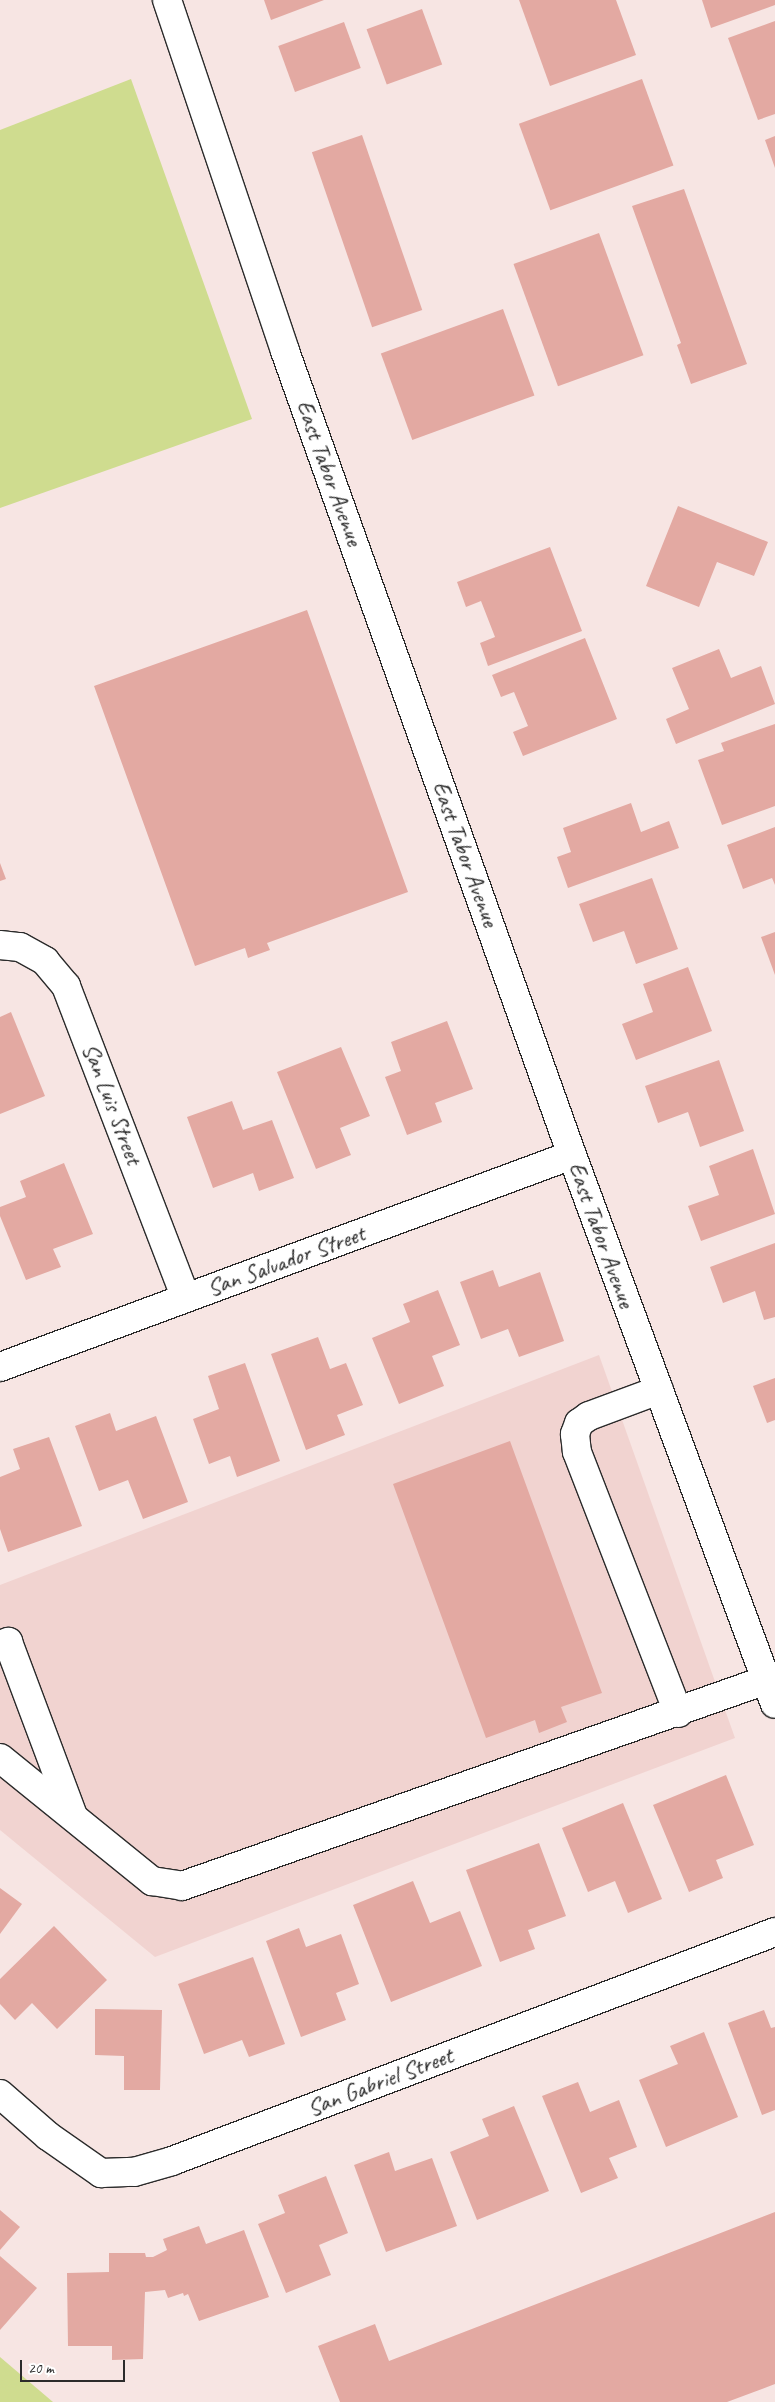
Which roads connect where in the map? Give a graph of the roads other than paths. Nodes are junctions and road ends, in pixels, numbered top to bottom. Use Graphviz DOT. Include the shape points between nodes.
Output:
graph roads {
  1 [pos="167,0"];
  2 [pos="0,945"];
  3 [pos="572,1155"];
  4 [pos="186,1298"];
  5 [pos="0,1368"];
  6 [pos="658,1390"];
  7 [pos="0,1645"];
  8 [pos="771,1692"];
  9 [pos="678,1712"];
  10 [pos="0,1758"];
  11 [pos="74,1817"];
  12 [pos="775,1932"];
  13 [pos="0,2094"];
  1 -- 3 [label="street, East Tabor Avenue" via="285,351"];
  2 -- 4 [label="street, San Luis Street" via="20,947 45,960 66,986"];
  3 -- 4 [label="street, San Salvador Street"];
  3 -- 6 [label="street, East Tabor Avenue"];
  4 -- 5 [label="street, San Salvador Street"];
  6 -- 8 [label="street, East Tabor Avenue"];
  6 -- 9 [label="street" via="590,1416 579,1423 575,1434 578,1452"];
  7 -- 11 [label="street" via="8,1642"];
  8 -- 9 [label="street"];
  9 -- 11 [label="street" via="182,1886 152,1881"];
  10 -- 11 [label="street"];
  12 -- 13 [label="street, San Gabriel Street" via="181,2158 134,2172 101,2173 48,2136"];
}
